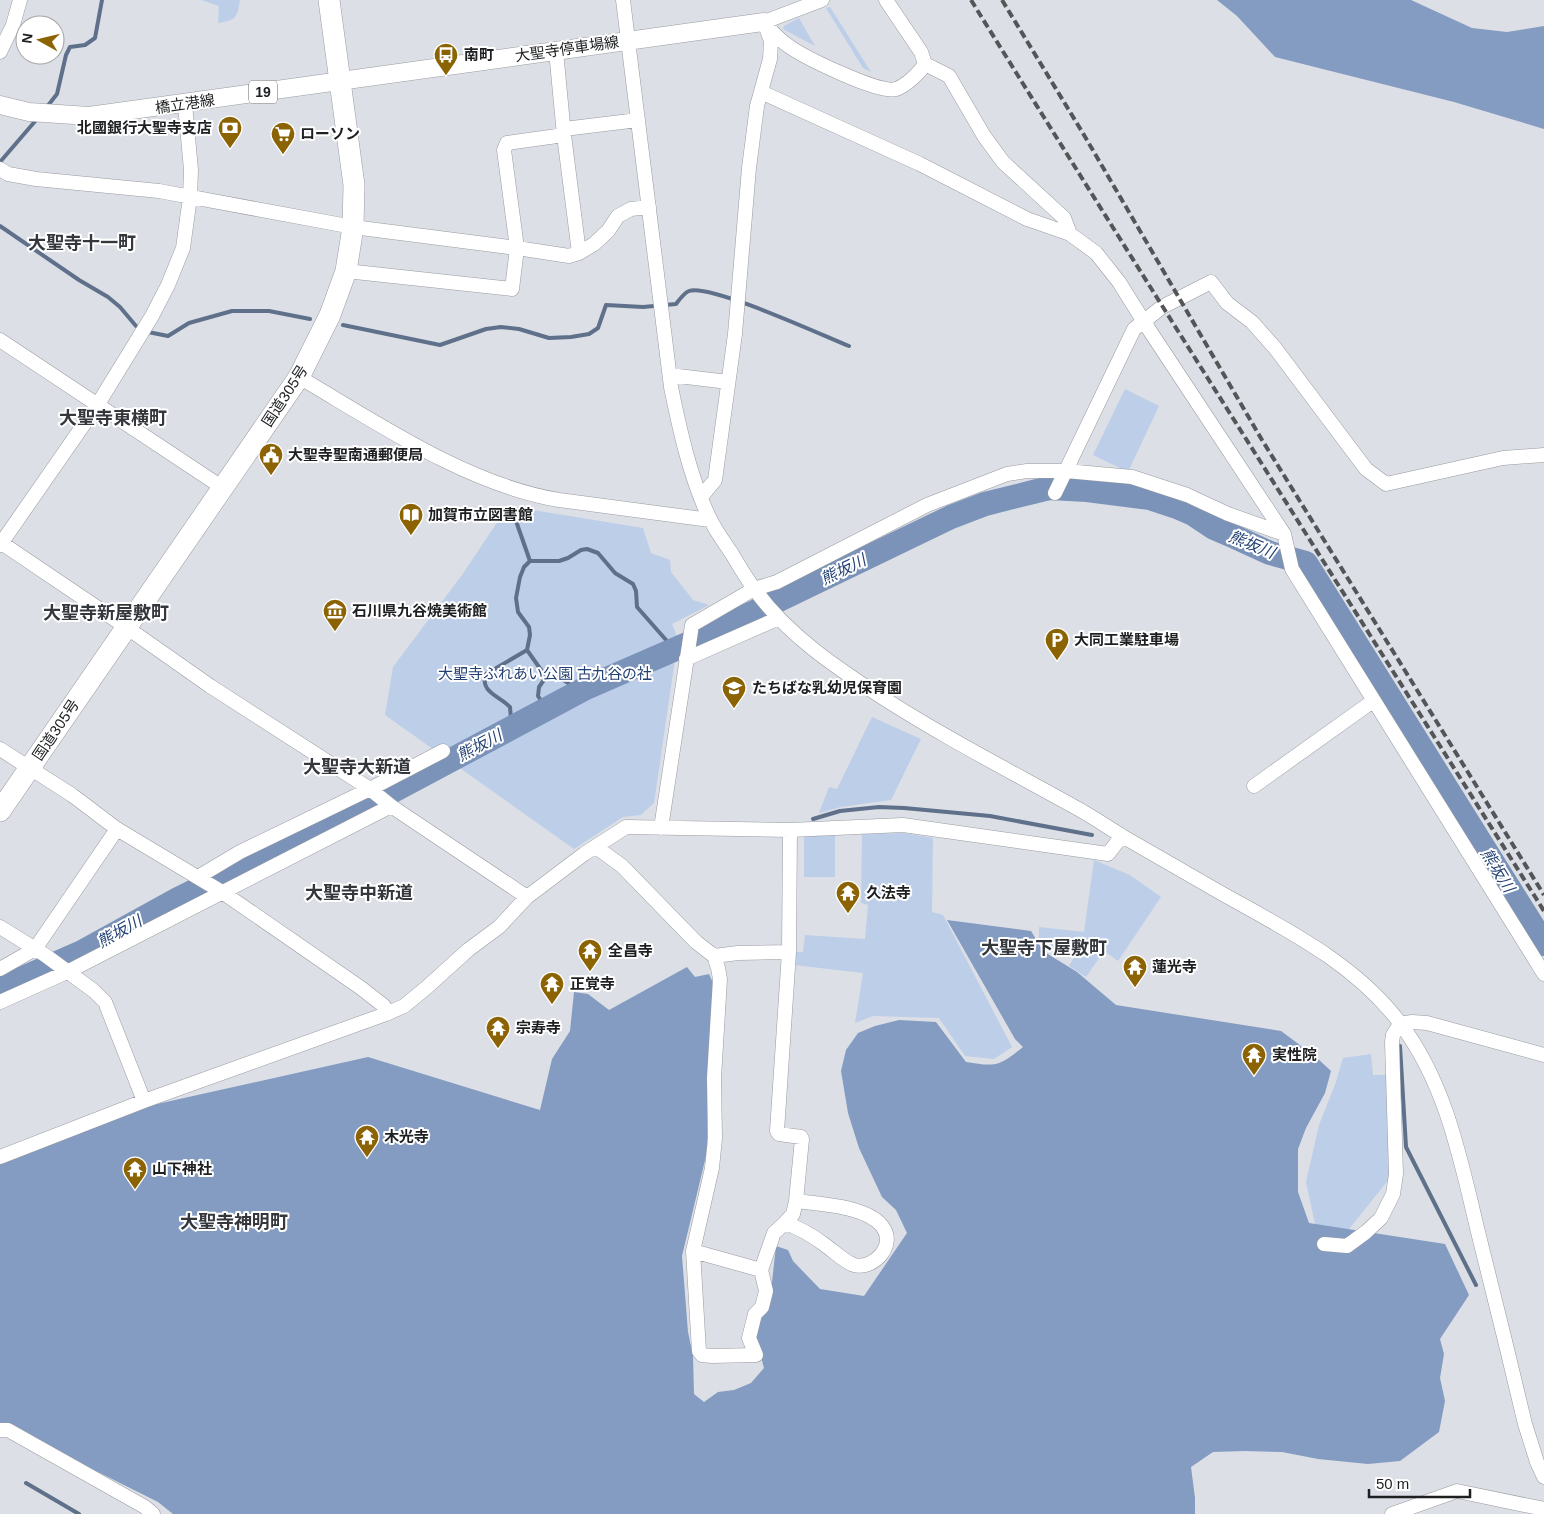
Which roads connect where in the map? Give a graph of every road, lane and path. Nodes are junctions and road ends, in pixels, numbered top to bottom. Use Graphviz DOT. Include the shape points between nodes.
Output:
graph roads {
  1 [pos="20,0"];
  2 [pos="329,0"];
  3 [pos="623,0"];
  4 [pos="822,0"];
  5 [pos="886,0"];
  6 [pos="764,22"];
  7 [pos="629,40"];
  8 [pos="556,51"];
  9 [pos="0,52"];
  10 [pos="925,64"];
  11 [pos="341,81"];
  12 [pos="761,92"];
  13 [pos="186,104"];
  14 [pos="0,105"];
  15 [pos="638,120"];
  16 [pos="564,132"];
  17 [pos="0,169"];
  18 [pos="190,197"];
  19 [pos="649,207"];
  20 [pos="353,227"];
  21 [pos="1070,234"];
  22 [pos="517,248"];
  23 [pos="579,253"];
  24 [pos="346,271"];
  25 [pos="1144,322"];
  26 [pos="0,340"];
  27 [pos="670,375"];
  28 [pos="299,377"];
  29 [pos="728,382"];
  30 [pos="98,404"];
  31 [pos="1544,455"];
  32 [pos="1066,470"];
  33 [pos="223,488"];
  34 [pos="1055,493"];
  35 [pos="701,496"];
  36 [pos="710,520"];
  37 [pos="1285,538"];
  38 [pos="1,543"];
  39 [pos="754,590"];
  40 [pos="777,616"];
  41 [pos="126,627"];
  42 [pos="687,657"];
  43 [pos="1373,701"];
  44 [pos="0,749"];
  45 [pos="443,751"];
  46 [pos="29,769"];
  47 [pos="1254,786"];
  48 [pos="370,789"];
  49 [pos="389,804"];
  50 [pos="0,811"];
  51 [pos="661,828"];
  52 [pos="116,829"];
  53 [pos="790,830"];
  54 [pos="1122,836"];
  55 [pos="596,847"];
  56 [pos="198,877"];
  57 [pos="219,890"];
  58 [pos="527,896"];
  59 [pos="0,927"];
  60 [pos="40,952"];
  61 [pos="789,952"];
  62 [pos="714,956"];
  63 [pos="0,969"];
  64 [pos="64,970"];
  65 [pos="1544,974"];
  66 [pos="0,1002"];
  67 [pos="386,1014"];
  68 [pos="1400,1024"];
  69 [pos="1544,1055"];
  70 [pos="144,1101"];
  71 [pos="0,1157"];
  72 [pos="796,1201"];
  73 [pos="785,1223"];
  74 [pos="1324,1244"];
  75 [pos="693,1251"];
  76 [pos="761,1270"];
  77 [pos="0,1430"];
  78 [pos="1544,1477"];
  79 [pos="1544,1509"];
  80 [pos="153,1514"];
  81 [pos="1392,1514"];
  1 -- 9 [label="street"];
  2 -- 11 [label="highway, 国道305号"];
  3 -- 7 [label="street"];
  4 -- 6 [label="street"];
  5 -- 10 [label="street" via="921,52"];
  6 -- 7 [label="main road, 大聖寺停車場線"];
  6 -- 10 [label="street" via="792,48 875,87 897,89 920,73"];
  6 -- 12 [label="street" via="771,41 770,60"];
  7 -- 8 [label="main road, 大聖寺停車場線"];
  7 -- 15 [label="street"];
  8 -- 11 [label="main road, 大聖寺停車場線"];
  8 -- 16 [label="street"];
  10 -- 21 [label="street" via="949,76 1003,162 1064,218"];
  11 -- 13 [label="main road, 橋立港線 / 19"];
  11 -- 20 [label="highway, 国道305号" via="354,185"];
  12 -- 21 [label="street" via="920,164 1027,219"];
  12 -- 29 [label="street" via="749,168 736,334"];
  13 -- 14 [label="main road, 橋立港線 / 19" via="89,116 30,112"];
  13 -- 18 [label="street"];
  15 -- 16 [label="street"];
  15 -- 19 [label="street"];
  16 -- 22 [label="street" via="506,143 504,150"];
  16 -- 23 [label="street"];
  17 -- 18 [label="street" via="8,174 36,179"];
  18 -- 20 [label="street"];
  18 -- 30 [label="street" via="182,248 168,285"];
  19 -- 23 [label="street" via="631,209 618,216 608,232"];
  19 -- 27 [label="street"];
  20 -- 22 [label="street"];
  20 -- 24 [label="highway, 国道305号"];
  21 -- 25 [label="street" via="1096,252 1120,282"];
  22 -- 23 [label="street" via="569,256"];
  22 -- 24 [label="street" via="512,289"];
  24 -- 28 [label="highway, 国道305号" via="330,316"];
  25 -- 31 [label="street" via="1162,307 1210,282 1227,303 1252,322 1275,348 1366,469 1386,484 1503,458"];
  25 -- 32 [label="street" via="1134,329"];
  25 -- 37 [label="street"];
  26 -- 30 [label="street"];
  27 -- 29 [label="street"];
  27 -- 35 [label="street" via="680,431"];
  28 -- 33 [label="highway, 国道305号"];
  28 -- 36 [label="street" via="461,469 504,487 552,499"];
  29 -- 35 [label="street" via="715,480"];
  30 -- 33 [label="street"];
  30 -- 38 [label="street"];
  32 -- 34 [label="street"];
  32 -- 37 [label="street" via="1132,478 1187,495"];
  32 -- 39 [label="street" via="1007,474 944,498 777,582"];
  33 -- 41 [label="highway, 国道305号"];
  35 -- 36 [label="street"];
  36 -- 39 [label="street"];
  37 -- 43 [label="street" via="1292,569"];
  38 -- 41 [label="street"];
  39 -- 40 [label="street"];
  39 -- 42 [label="street" via="692,625"];
  40 -- 42 [label="street"];
  40 -- 54 [label="street" via="836,668 906,713 1078,808"];
  41 -- 46 [label="highway, 国道305号"];
  41 -- 48 [label="street" via="210,686"];
  42 -- 51 [label="street"];
  43 -- 47 [label="street"];
  43 -- 65 [label="street"];
  44 -- 46 [label="street"];
  45 -- 48 [label="street"];
  46 -- 50 [label="highway, 国道305号"];
  46 -- 52 [label="street"];
  48 -- 49 [label="street"];
  48 -- 56 [label="street" via="240,852"];
  49 -- 57 [label="street"];
  49 -- 58 [label="street"];
  51 -- 53 [label="street"];
  51 -- 55 [label="street" via="626,827"];
  52 -- 56 [label="street"];
  52 -- 60 [label="street"];
  53 -- 54 [label="street" via="903,825 1108,854"];
  53 -- 61 [label="street"];
  54 -- 68 [label="street" via="1324,953 1359,980"];
  55 -- 58 [label="street"];
  55 -- 62 [label="street" via="622,866 696,942"];
  56 -- 57 [label="street"];
  57 -- 64 [label="street"];
  57 -- 67 [label="street" via="361,988 384,1006"];
  58 -- 67 [label="street" via="499,927 404,1006"];
  59 -- 60 [label="street"];
  60 -- 63 [label="street"];
  60 -- 64 [label="street"];
  61 -- 62 [label="street"];
  61 -- 72 [label="street" via="777,1131 802,1139"];
  62 -- 75 [label="street" via="720,978 714,1078 715,1138 712,1168"];
  64 -- 66 [label="street"];
  64 -- 70 [label="street" via="105,1002"];
  67 -- 70 [label="street"];
  68 -- 69 [label="street" via="1427,1023"];
  68 -- 74 [label="street" via="1392,1042 1396,1174 1393,1194 1380,1218 1347,1246"];
  68 -- 78 [label="street" via="1439,1091 1457,1146 1525,1424"];
  70 -- 71 [label="street"];
  72 -- 73 [label="street" via="794,1214"];
  72 -- 73 [label="street" via="846,1208 866,1215 883,1227 886,1238 884,1252 876,1261 855,1265 806,1232"];
  73 -- 76 [label="street" via="774,1233"];
  75 -- 76 [label="street"];
  75 -- 76 [label="street" via="699,1351 702,1355 756,1355 749,1338 755,1314 762,1307 766,1292"];
  77 -- 80 [label="street" via="8,1430"];
  79 -- 81 [label="street" via="1457,1491"];
}
